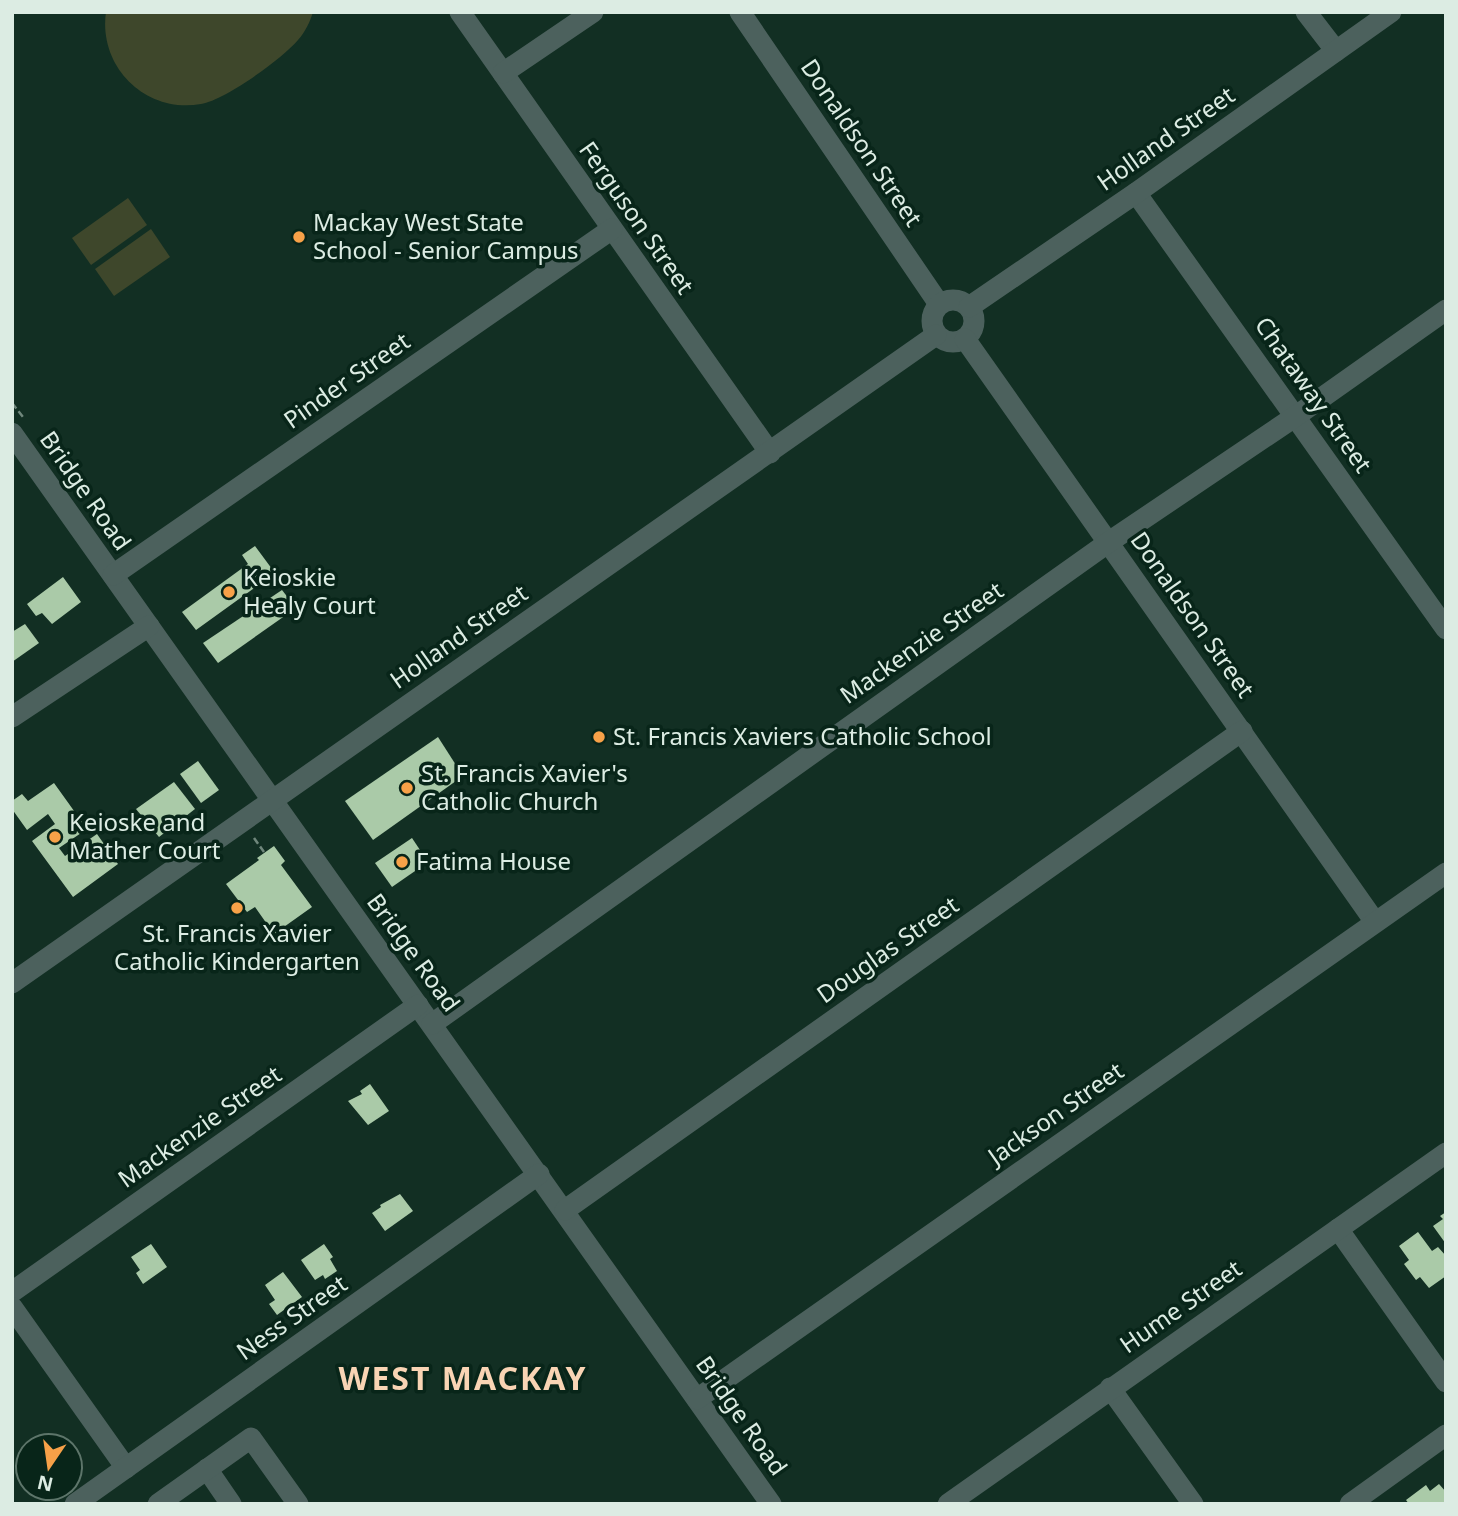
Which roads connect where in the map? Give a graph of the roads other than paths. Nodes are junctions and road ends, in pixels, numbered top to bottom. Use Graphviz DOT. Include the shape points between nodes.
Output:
graph roads {
  1 [pos="460,12"];
  2 [pos="593,12"];
  3 [pos="740,12"];
  4 [pos="1306,12"];
  5 [pos="1391,12"];
  6 [pos="1336,51"];
  7 [pos="503,73"];
  8 [pos="1136,193"];
  9 [pos="612,229"];
  10 [pos="939,304"];
  11 [pos="970,307"];
  12 [pos="1446,310"];
  13 [pos="936,335"];
  14 [pos="965,339"];
  15 [pos="1296,416"];
  16 [pos="12,433"];
  17 [pos="770,453"];
  18 [pos="1110,542"];
  19 [pos="113,575"];
  20 [pos="149,625"];
  21 [pos="1446,629"];
  22 [pos="12,717"];
  23 [pos="1242,731"];
  24 [pos="273,799"];
  25 [pos="1446,873"];
  26 [pos="1375,922"];
  27 [pos="12,984"];
  28 [pos="418,1005"];
  29 [pos="432,1024"];
  30 [pos="1446,1153"];
  31 [pos="539,1174"];
  32 [pos="565,1210"];
  33 [pos="1338,1229"];
  34 [pos="12,1292"];
  35 [pos="12,1307"];
  36 [pos="1446,1382"];
  37 [pos="1110,1388"];
  38 [pos="697,1399"];
  39 [pos="1446,1435"];
  40 [pos="126,1468"];
  41 [pos="207,1469"];
  42 [pos="75,1504"];
  43 [pos="158,1504"];
  44 [pos="231,1504"];
  45 [pos="298,1504"];
  46 [pos="771,1504"];
  47 [pos="947,1504"];
  48 [pos="1193,1504"];
  49 [pos="1350,1504"];
  1 -- 7 [label="street, Ferguson Street"];
  2 -- 7 [label="street"];
  3 -- 10 [label="street, Donaldson Street"];
  4 -- 6 [label="street"];
  5 -- 6 [label="street, Holland Street"];
  6 -- 8 [label="street, Holland Street"];
  7 -- 9 [label="street, Ferguson Street"];
  8 -- 11 [label="street, Holland Street"];
  8 -- 15 [label="street, Chataway Street"];
  9 -- 17 [label="street, Ferguson Street"];
  9 -- 19 [label="street, Pinder Street"];
  10 -- 11 [label="street" via="954,299"];
  10 -- 13 [label="street" via="932,316"];
  11 -- 14 [label="street" via="974,326"];
  12 -- 15 [label="street, Mackenzie Street"];
  13 -- 14 [label="street" via="949,342"];
  13 -- 17 [label="street, Holland Street"];
  14 -- 18 [label="street, Donaldson Street"];
  15 -- 18 [label="street, Mackenzie Street"];
  15 -- 21 [label="street, Chataway Street"];
  16 -- 19 [label="street, Bridge Road"];
  17 -- 24 [label="street, Holland Street"];
  18 -- 23 [label="street, Donaldson Street"];
  18 -- 29 [label="street, Mackenzie Street"];
  19 -- 20 [label="street, Bridge Road"];
  20 -- 22 [label="street"];
  20 -- 24 [label="street, Bridge Road"];
  23 -- 26 [label="street, Donaldson Street"];
  23 -- 32 [label="street, Douglas Street"];
  24 -- 27 [label="street, Holland Street"];
  24 -- 28 [label="street, Bridge Road"];
  25 -- 26 [label="street, Jackson Street"];
  26 -- 38 [label="street, Jackson Street"];
  28 -- 29 [label="street, Bridge Road"];
  28 -- 34 [label="street, Mackenzie Street"];
  29 -- 31 [label="street, Bridge Road"];
  30 -- 33 [label="street, Hume Street"];
  31 -- 32 [label="street, Bridge Road"];
  31 -- 40 [label="street, Ness Street"];
  32 -- 38 [label="street, Bridge Road"];
  33 -- 36 [label="street"];
  33 -- 37 [label="street, Hume Street"];
  35 -- 40 [label="street"];
  37 -- 47 [label="street, Hume Street"];
  37 -- 48 [label="street"];
  38 -- 46 [label="street, Bridge Road"];
  39 -- 49 [label="street"];
  40 -- 42 [label="street, Ness Street"];
  41 -- 43 [label="street"];
  41 -- 44 [label="street"];
  41 -- 45 [label="street" via="251,1438"];
}
